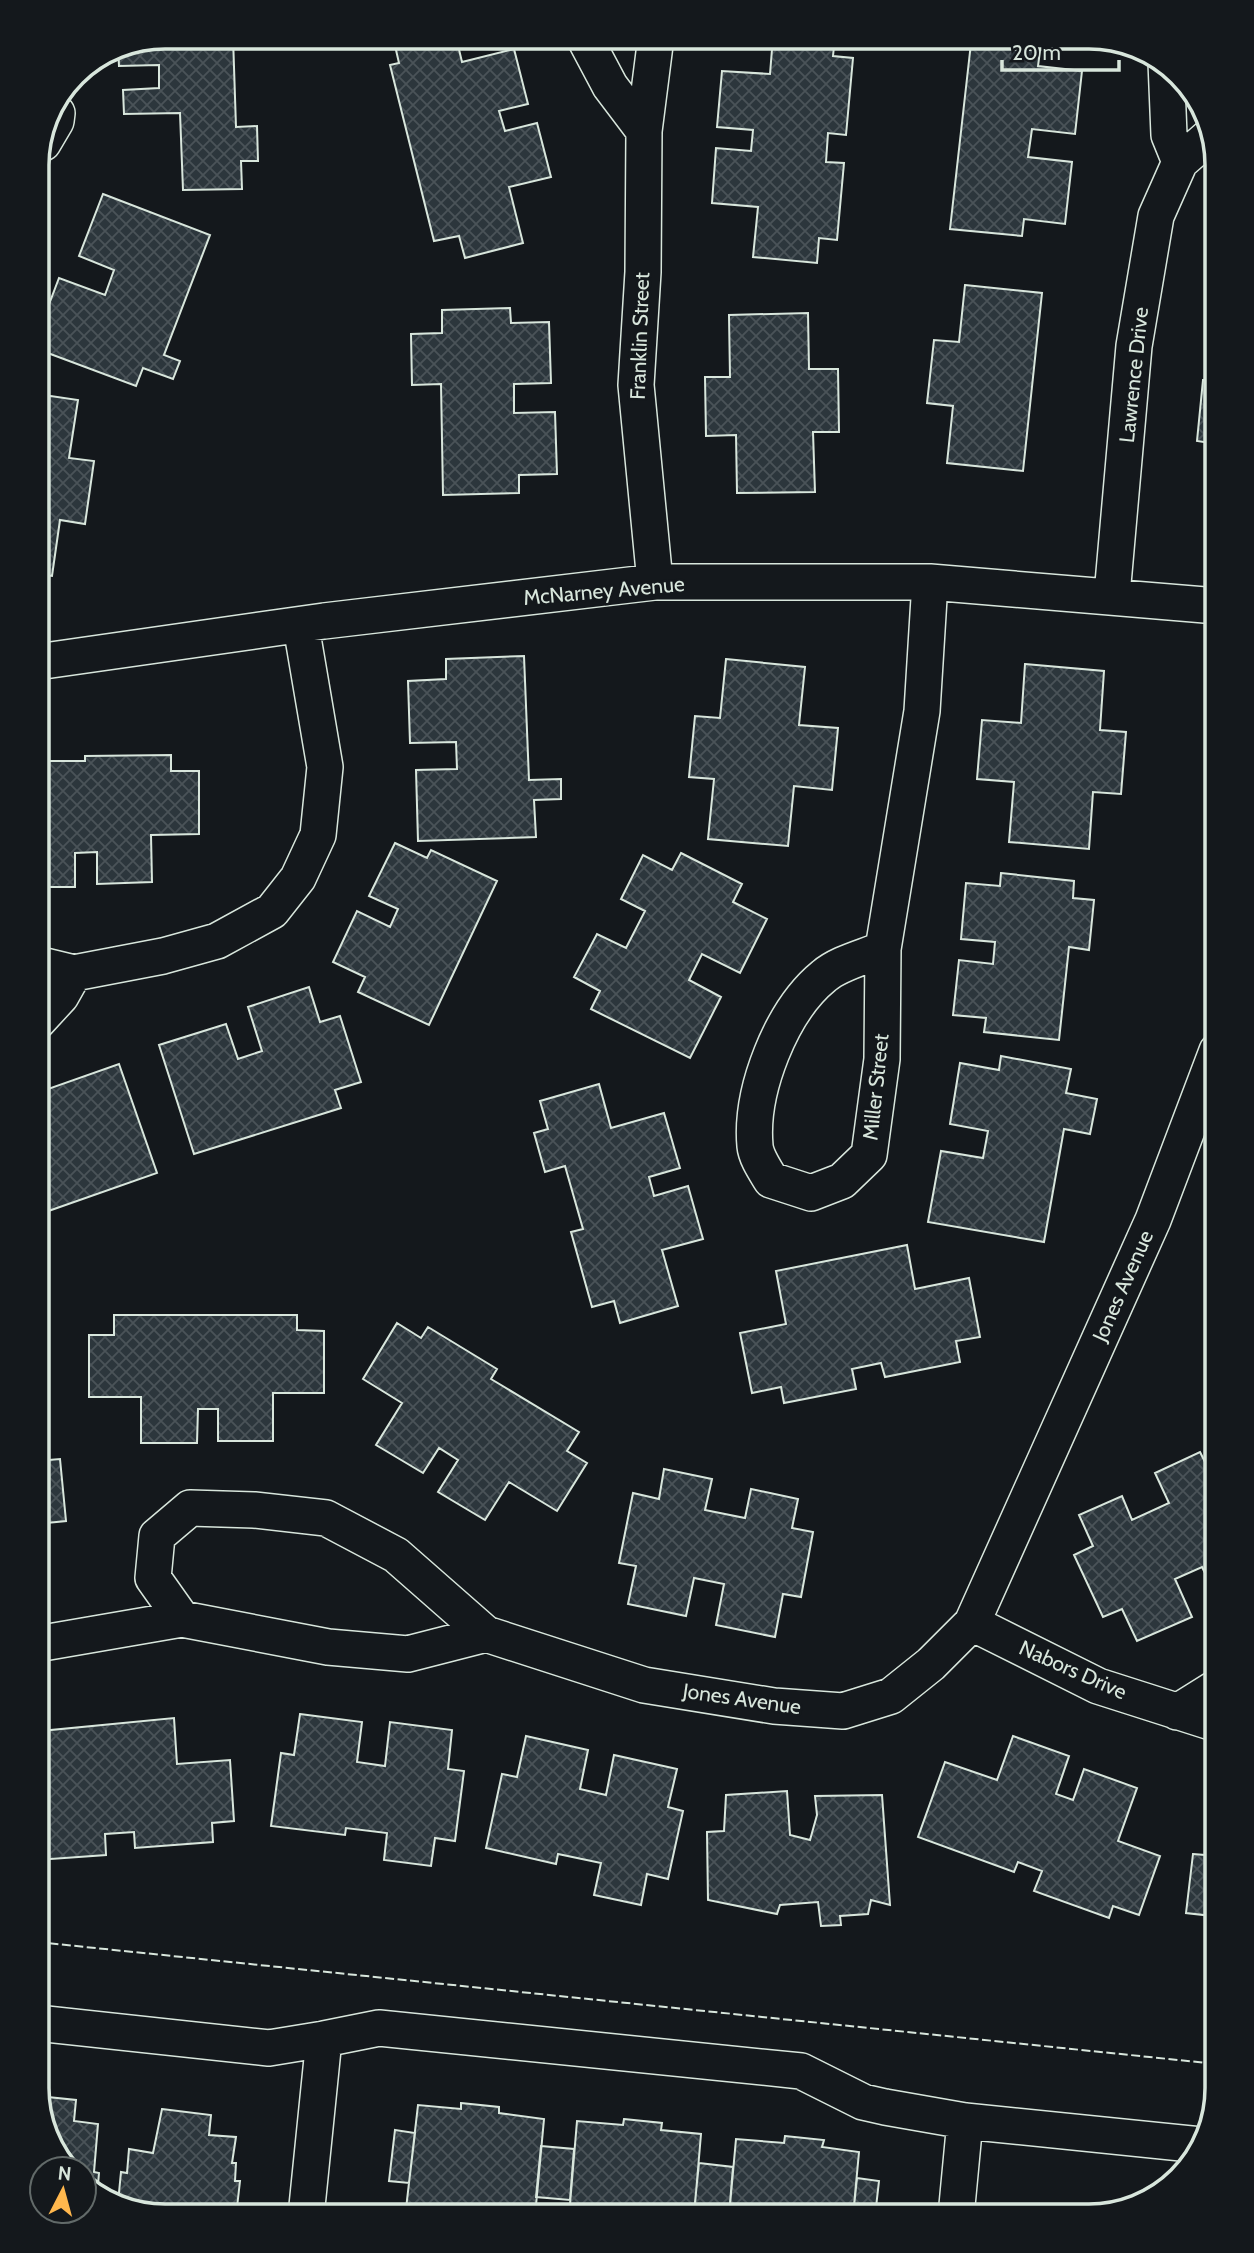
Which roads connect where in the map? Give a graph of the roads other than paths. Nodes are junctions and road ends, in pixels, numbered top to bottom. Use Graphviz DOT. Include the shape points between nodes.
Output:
graph roads {
  1 [pos="590,49"];
  2 [pos="654,49"];
  3 [pos="1167,79"];
  4 [pos="644,131"];
  5 [pos="1202,142"];
  6 [pos="1180,162"];
  7 [pos="655,582"];
  8 [pos="930,582"];
  9 [pos="1112,594"];
  10 [pos="1205,605"];
  11 [pos="301,626"];
  12 [pos="49,660"];
  13 [pos="883,949"];
  14 [pos="49,967"];
  15 [pos="74,973"];
  16 [pos="49,1009"];
  17 [pos="1205,1083"];
  18 [pos="182,1619"];
  19 [pos="972,1623"];
  20 [pos="486,1634"];
  21 [pos="49,1642"];
  22 [pos="1205,1695"];
  23 [pos="1177,1712"];
  24 [pos="1205,1720"];
  25 [pos="49,2025"];
  26 [pos="324,2039"];
  27 [pos="965,2121"];
  28 [pos="1191,2144"];
  29 [pos="307,2204"];
  30 [pos="957,2204"];
  1 -- 4 [label="street" via="610,86"];
  2 -- 4 [label="street, Franklin Street"];
  3 -- 6 [label="street" via="1169,135"];
  4 -- 7 [label="street, Franklin Street" via="636,385"];
  5 -- 6 [label="street, Lawrence Drive"];
  6 -- 9 [label="street, Lawrence Drive" via="1156,216 1134,346"];
  7 -- 8 [label="street, McNarney Avenue"];
  7 -- 11 [label="street, McNarney Avenue"];
  8 -- 9 [label="street, McNarney Avenue"];
  8 -- 13 [label="street, Miller Street" via="922,711"];
  9 -- 10 [label="street, McNarney Avenue"];
  11 -- 12 [label="street, McNarney Avenue"];
  11 -- 15 [label="street" via="325,767 318,835 298,878 272,911 217,941"];
  13 -- 13 [label="street, Miller Street" via="825,975 793,1008 772,1053 757,1103 755,1149 771,1180 811,1193 842,1181 869,1155 882,1059"];
  14 -- 15 [label="street"];
  15 -- 16 [label="street"];
  17 -- 19 [label="street, Jones Avenue" via="1153,1220"];
  18 -- 20 [label="street" via="328,1647 408,1654"];
  18 -- 20 [label="street, Jones Avenue" via="153,1578 157,1536 190,1508 254,1510 326,1518 396,1555"];
  18 -- 21 [label="street"];
  19 -- 20 [label="street, Jones Avenue" via="891,1696 843,1711 774,1706 644,1685"];
  19 -- 23 [label="street, Nabors Drive" via="1098,1686"];
  22 -- 23 [label="street"];
  23 -- 24 [label="street, Nabors Drive"];
  25 -- 26 [label="street" via="270,2048"];
  26 -- 27 [label="street" via="379,2028 801,2071 863,2102"];
  26 -- 29 [label="street"];
  27 -- 28 [label="street"];
  27 -- 30 [label="street"];
}
